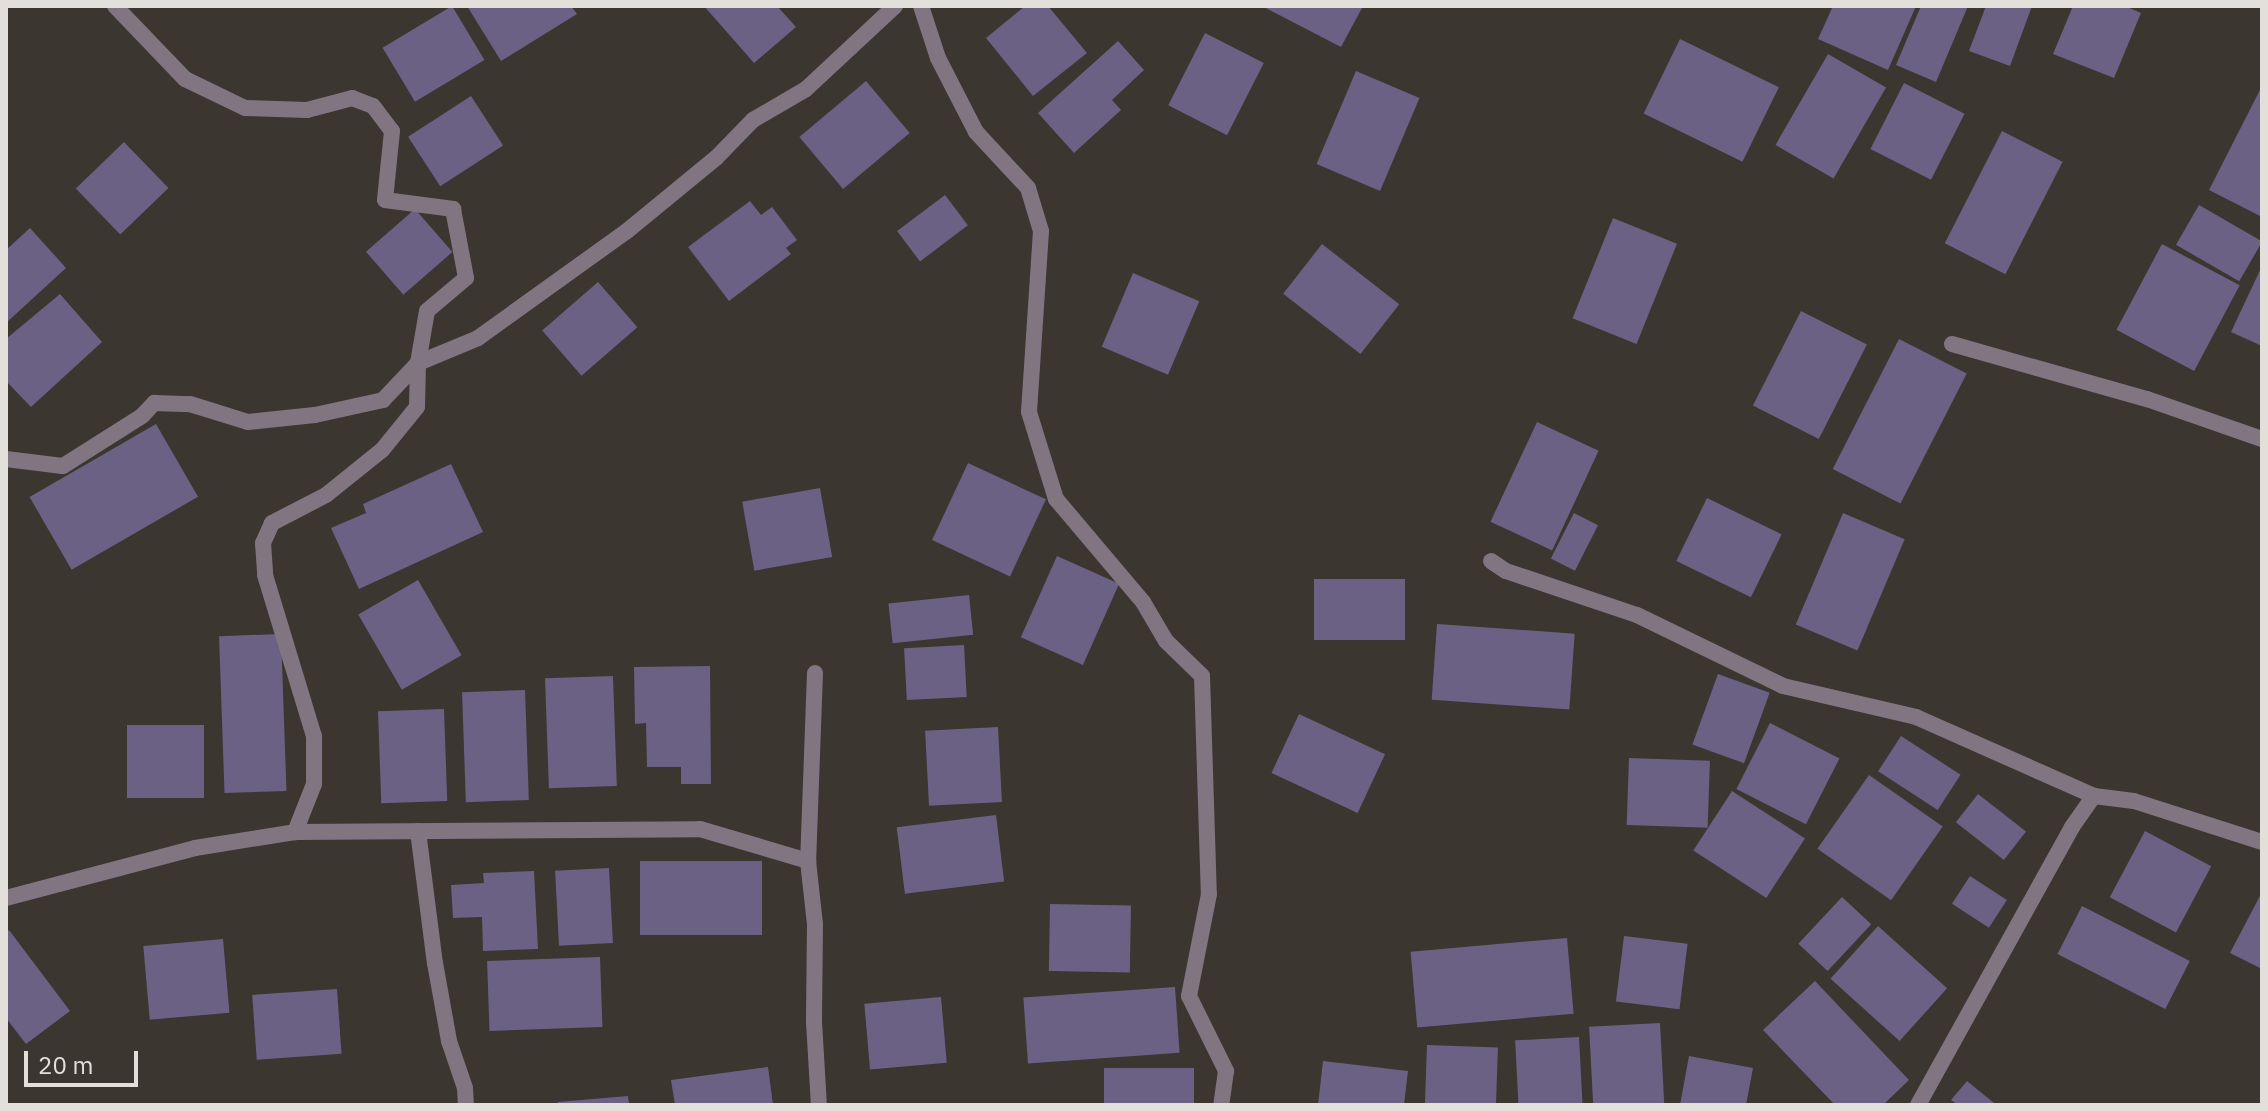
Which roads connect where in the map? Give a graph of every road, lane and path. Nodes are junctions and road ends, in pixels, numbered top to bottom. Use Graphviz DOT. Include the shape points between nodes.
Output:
graph roads {
  1 [pos="115,6"];
  2 [pos="895,6"];
  3 [pos="921,6"];
  4 [pos="1952,344"];
  5 [pos="418,363"];
  6 [pos="2262,439"];
  7 [pos="6,459"];
  8 [pos="1491,561"];
  9 [pos="815,673"];
  10 [pos="2094,796"];
  11 [pos="418,831"];
  12 [pos="295,832"];
  13 [pos="2262,842"];
  14 [pos="808,861"];
  15 [pos="6,898"];
  16 [pos="466,1105"];
  17 [pos="819,1105"];
  18 [pos="1221,1105"];
  19 [pos="1918,1105"];
  1 -- 5 [label="street" via="185,79 245,108 307,110 352,98 373,106 392,131 385,200 453,209 466,278 427,311"];
  2 -- 5 [label="street" via="806,89 753,120 716,158 627,231 478,338"];
  3 -- 18 [label="street" via="938,58 976,132 1028,188 1041,231 1029,412 1056,499 1143,602 1166,641 1202,676 1209,894 1189,996 1226,1071"];
  4 -- 6 [label="street" via="2147,399"];
  5 -- 7 [label="street" via="383,400 248,422 190,404 154,403 63,466"];
  5 -- 12 [label="street" via="417,407 382,450 326,495 272,523 263,543 265,575 314,736 314,784"];
  8 -- 10 [label="street" via="1506,571 1637,615 1783,686 1916,717"];
  9 -- 14 [label="street"];
  10 -- 13 [label="street" via="2134,801"];
  10 -- 19 [label="street"];
  11 -- 12 [label="street"];
  11 -- 14 [label="street" via="700,829"];
  11 -- 16 [label="street" via="435,963"];
  12 -- 15 [label="street" via="195,848"];
  14 -- 17 [label="street" via="815,924"];
}
